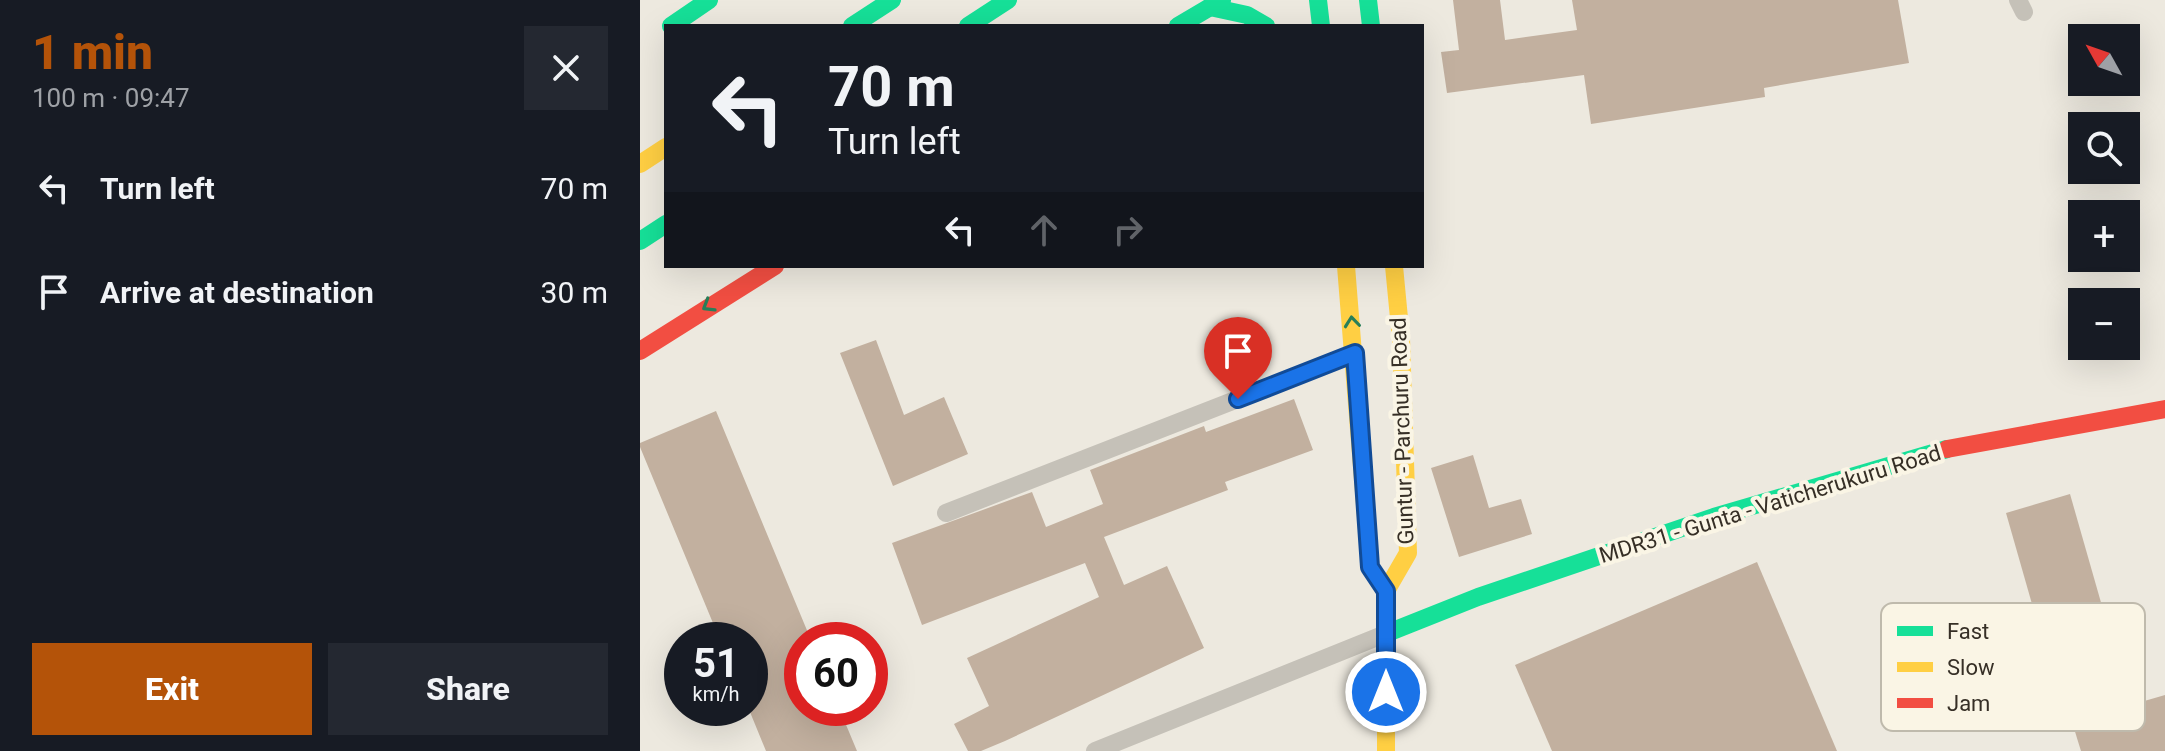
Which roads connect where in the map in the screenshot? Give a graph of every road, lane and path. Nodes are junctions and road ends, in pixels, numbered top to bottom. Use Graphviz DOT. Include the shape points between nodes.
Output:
graph roads {
  1 [pos="709,0"];
  2 [pos="892,0"];
  3 [pos="1008,0"];
  4 [pos="1318,0"];
  5 [pos="1368,0"];
  6 [pos="1216,4"];
  7 [pos="673,24"];
  8 [pos="855,24"];
  9 [pos="971,24"];
  10 [pos="1181,24"];
  11 [pos="1263,24"];
  12 [pos="1321,24"];
  13 [pos="1371,24"];
  14 [pos="664,148"];
  15 [pos="640,164"];
  16 [pos="664,225"];
  17 [pos="640,241"];
  18 [pos="772,268"];
  19 [pos="1346,268"];
  20 [pos="1394,268"];
  21 [pos="640,351"];
  22 [pos="1355,353"];
  23 [pos="2165,409"];
  24 [pos="946,513"];
  25 [pos="1386,591"];
  26 [pos="1385,634"];
  27 [pos="1095,751"];
  28 [pos="1386,751"];
  1 -- 7 [label="main road"];
  2 -- 8 [label="main road"];
  3 -- 9 [label="main road"];
  4 -- 12 [label="main road"];
  5 -- 13 [label="main road"];
  6 -- 10 [label="main road"];
  6 -- 11 [label="main road"];
  14 -- 15 [label="main road"];
  16 -- 17 [label="main road"];
  18 -- 21 [label="main road, one-way"];
  22 -- 19 [label="main road, Guntur - Parchuru Road, one-way"];
  20 -- 25 [label="main road, Guntur - Parchuru Road" via="1408,553"];
  22 -- 24 [label="lane"];
  22 -- 25 [label="main road, Guntur - Parchuru Road" via="1370,567"];
  23 -- 26 [label="main road, MDR31 - Gunta - Vaticherukuru Road" via="1943,450 1714,517"];
  25 -- 26 [label="main road, Guntur - Parchuru Road"];
  26 -- 27 [label="lane"];
  26 -- 28 [label="main road, Guntur - Parchuru Road"];
}
